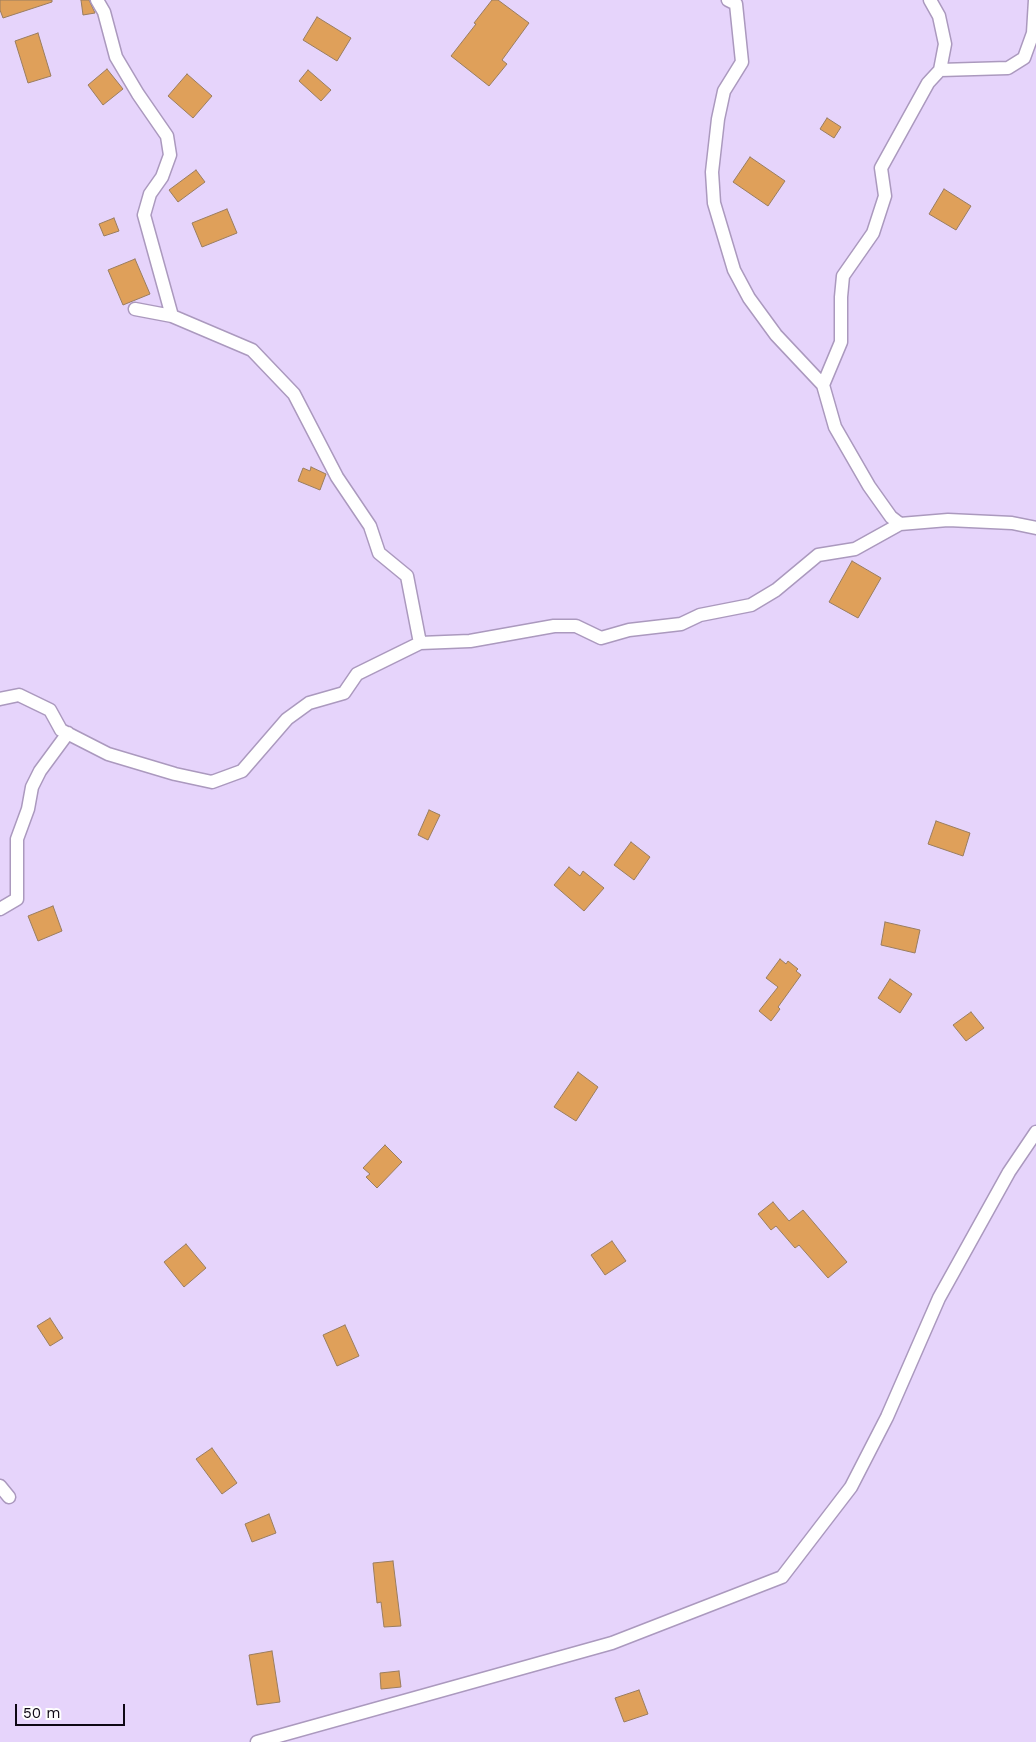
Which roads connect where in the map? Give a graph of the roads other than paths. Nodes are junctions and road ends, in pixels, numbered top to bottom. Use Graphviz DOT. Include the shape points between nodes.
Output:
graph roads {
  1 [pos="97,0"];
  2 [pos="930,0"];
  3 [pos="1035,0"];
  4 [pos="736,1"];
  5 [pos="940,70"];
  6 [pos="135,309"];
  7 [pos="172,316"];
  8 [pos="822,385"];
  9 [pos="900,524"];
  10 [pos="1036,528"];
  11 [pos="420,643"];
  12 [pos="0,699"];
  13 [pos="68,734"];
  14 [pos="0,909"];
  15 [pos="1036,1132"];
  16 [pos="0,1486"];
  17 [pos="8,1497"];
  18 [pos="257,1742"];
  1 -- 7 [label="street" via="104,12 116,57 167,136 170,155 162,177 150,194 144,215"];
  2 -- 5 [label="street" via="939,16 945,44"];
  3 -- 5 [label="street" via="1033,33 1024,58 1008,68"];
  4 -- 8 [label="street" via="742,62 724,91 718,119 712,172 714,203 734,270 749,298 776,335"];
  5 -- 8 [label="street" via="928,83 881,168 885,196 873,232 843,276 841,342"];
  6 -- 7 [label="street"];
  7 -- 11 [label="street" via="252,350 294,394 337,477 370,526 379,552 407,576"];
  8 -- 9 [label="street" via="835,427 869,486 891,517"];
  9 -- 10 [label="street" via="948,520 1012,523"];
  9 -- 11 [label="street" via="855,549 818,556 776,590 751,605 700,614 680,624 629,630 601,638 576,626 554,626 470,641"];
  11 -- 13 [label="street" via="357,674 344,693 308,703 287,719 242,771 212,782 108,754"];
  12 -- 13 [label="street" via="19,695 50,710 61,730"];
  13 -- 14 [label="street" via="40,771 32,788 17,839 17,899"];
  15 -- 18 [label="street" via="1009,1172 939,1298 887,1418 851,1487 782,1577 612,1643"];
  16 -- 17 [label="street"];
}
